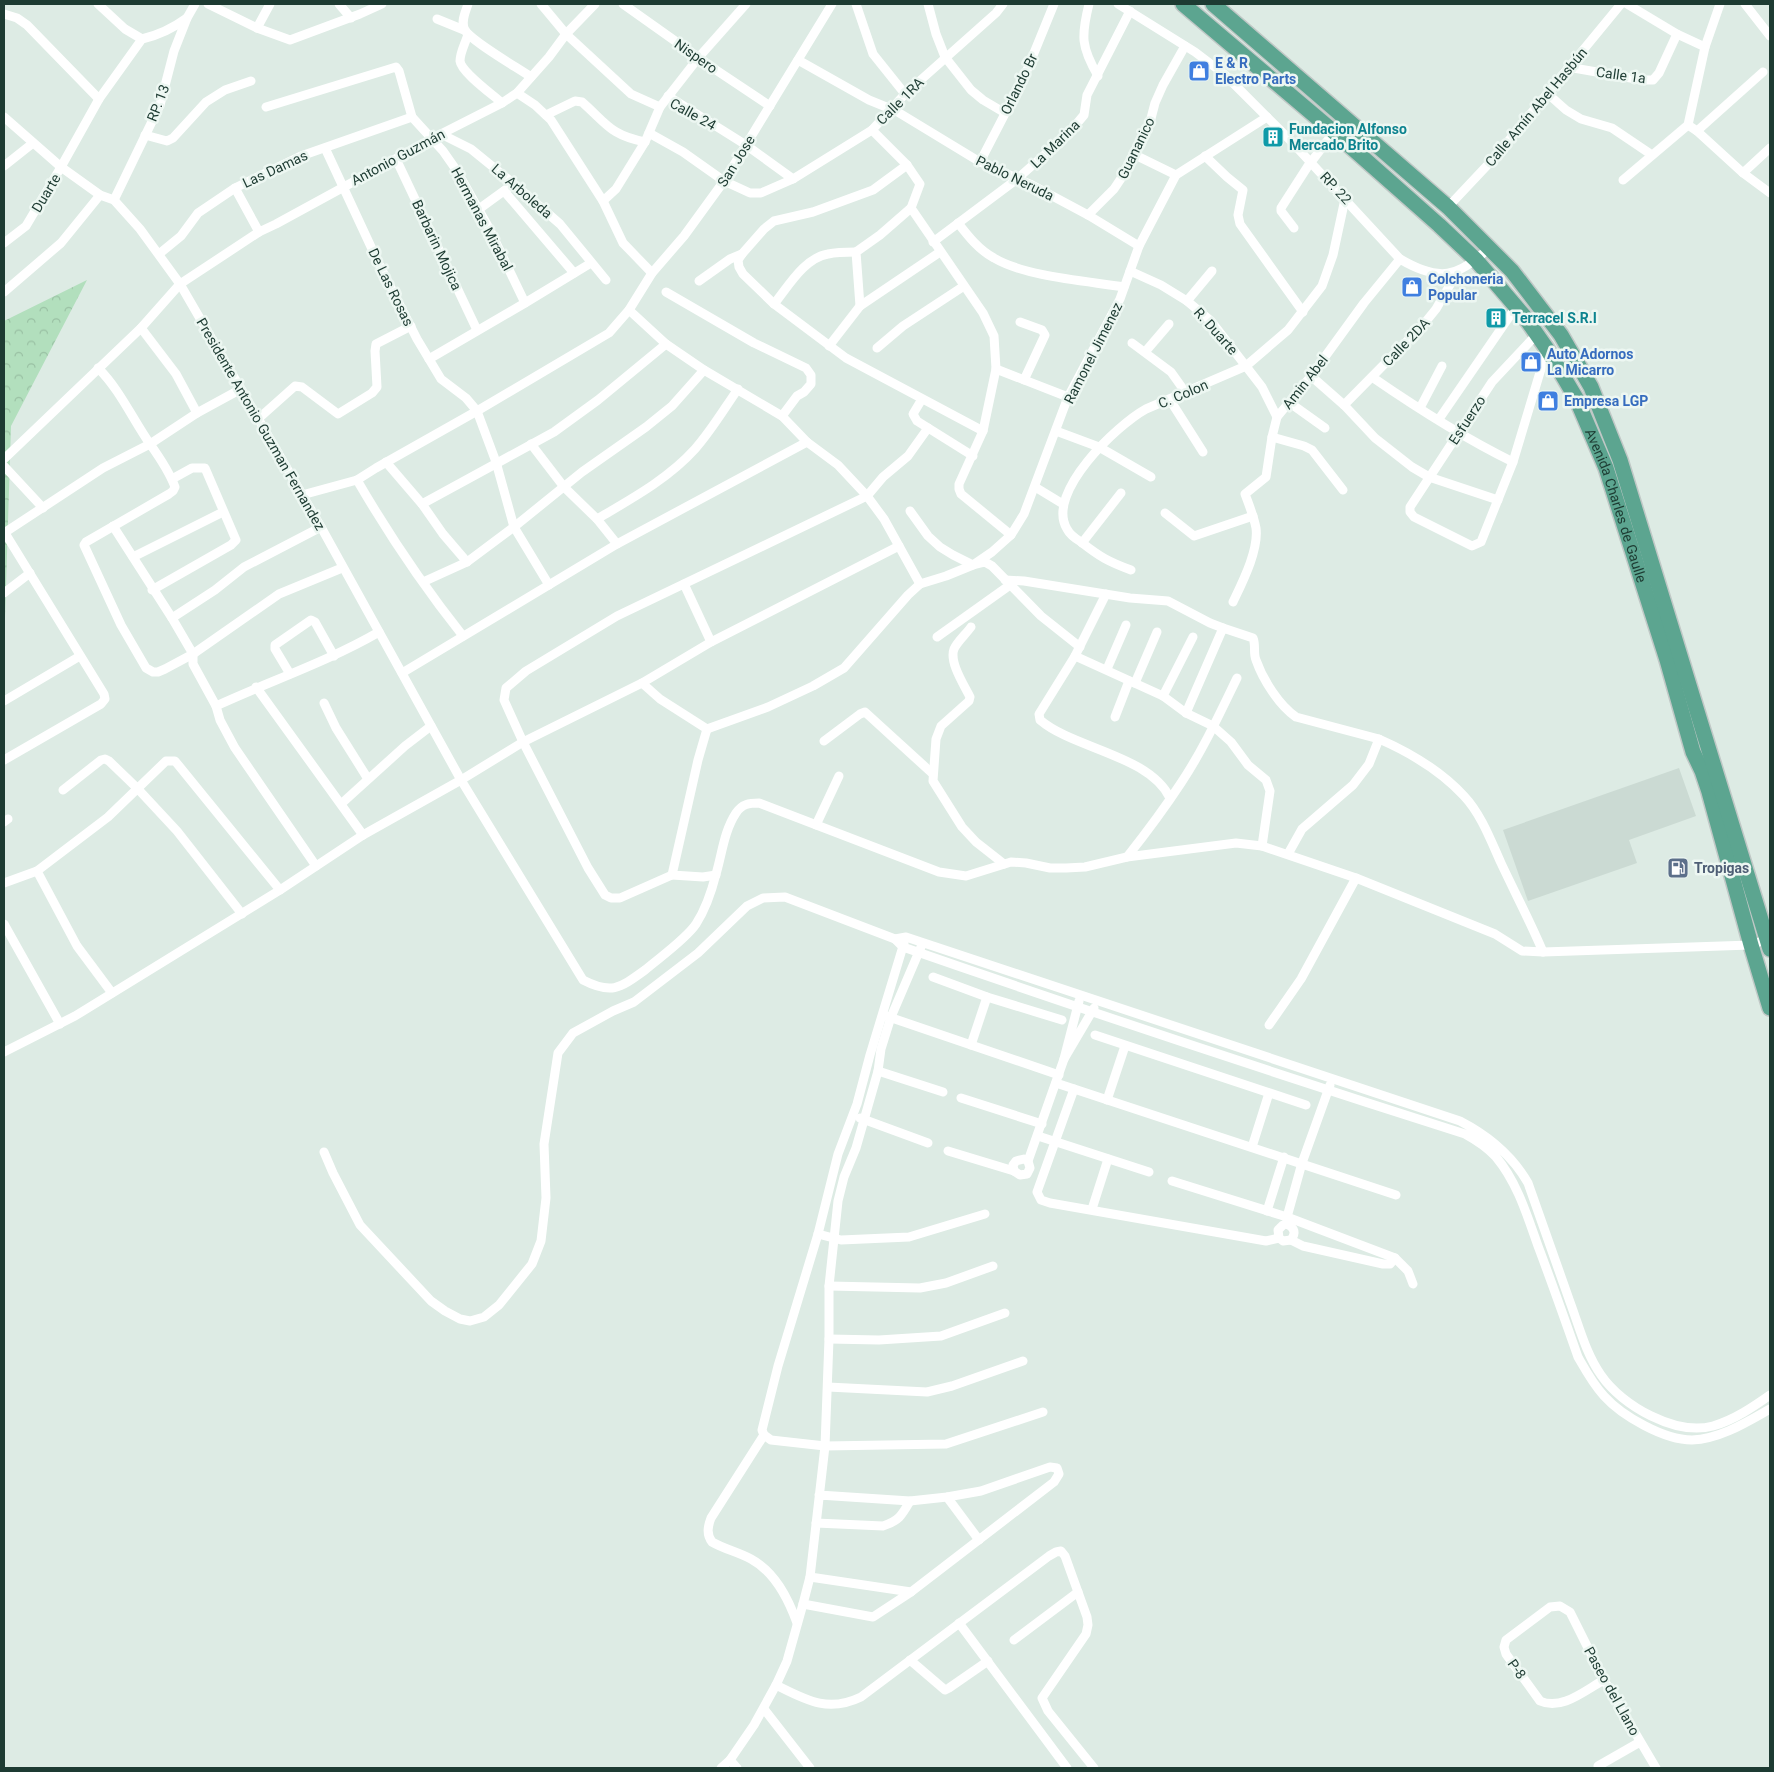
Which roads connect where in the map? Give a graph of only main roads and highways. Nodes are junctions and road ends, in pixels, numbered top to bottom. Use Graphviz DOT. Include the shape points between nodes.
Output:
graph roads {
  1 [pos="1183,4"];
  2 [pos="1213,4"];
  3 [pos="1769,942"];
  4 [pos="1770,1008"];
  1 -- 4 [label="main road, Avenida Charles de Gaulle" via="1439,225 1476,260 1548,349 1576,398 1606,468 1693,752 1709,792"];
  2 -- 3 [label="main road, Avenida Charles de Gaulle" via="1448,207 1512,271 1561,335 1591,387 1620,460"];
}
